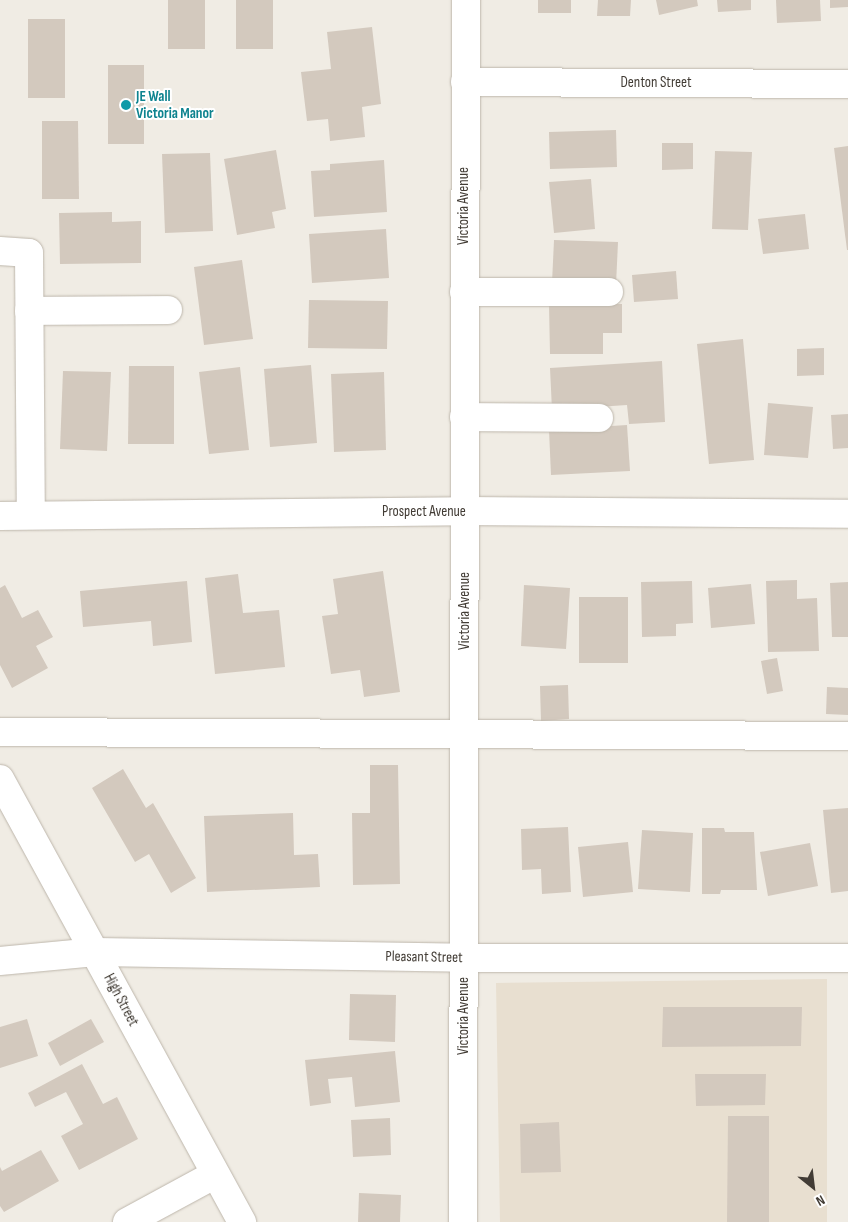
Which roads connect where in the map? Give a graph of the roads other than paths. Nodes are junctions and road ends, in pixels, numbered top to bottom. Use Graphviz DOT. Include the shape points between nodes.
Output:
graph roads {
  1 [pos="466,0"];
  2 [pos="465,82"];
  3 [pos="848,84"];
  4 [pos="0,251"];
  5 [pos="464,292"];
  6 [pos="609,292"];
  7 [pos="168,310"];
  8 [pos="29,311"];
  9 [pos="464,417"];
  10 [pos="599,418"];
  11 [pos="464,511"];
  12 [pos="848,514"];
  13 [pos="31,515"];
  14 [pos="0,516"];
  15 [pos="0,732"];
  16 [pos="466,736"];
  17 [pos="848,736"];
  18 [pos="0,779"];
  19 [pos="96,952"];
  20 [pos="465,958"];
  21 [pos="848,958"];
  22 [pos="0,961"];
  23 [pos="214,1175"];
  24 [pos="127,1222"];
  25 [pos="242,1222"];
  26 [pos="463,1222"];
  1 -- 2 [label="street, Victoria Avenue"];
  2 -- 3 [label="street, Denton Street"];
  2 -- 5 [label="street, Victoria Avenue"];
  4 -- 8 [label="street" via="29,253"];
  5 -- 6 [label="street"];
  5 -- 9 [label="street, Victoria Avenue"];
  7 -- 8 [label="street"];
  8 -- 13 [label="street"];
  9 -- 10 [label="street"];
  9 -- 11 [label="street, Victoria Avenue"];
  11 -- 12 [label="street, Prospect Avenue"];
  11 -- 13 [label="street, Prospect Avenue"];
  11 -- 16 [label="street, Victoria Avenue"];
  13 -- 14 [label="street, Prospect Avenue"];
  15 -- 16 [label="street"];
  16 -- 17 [label="street"];
  16 -- 20 [label="street, Victoria Avenue"];
  18 -- 19 [label="street, High Street"];
  19 -- 20 [label="street, Pleasant Street"];
  19 -- 22 [label="street, Pleasant Street"];
  19 -- 23 [label="street, High Street"];
  20 -- 21 [label="street, Pleasant Street"];
  20 -- 26 [label="street, Victoria Avenue"];
  23 -- 24 [label="street"];
  23 -- 25 [label="street, High Street"];
}
